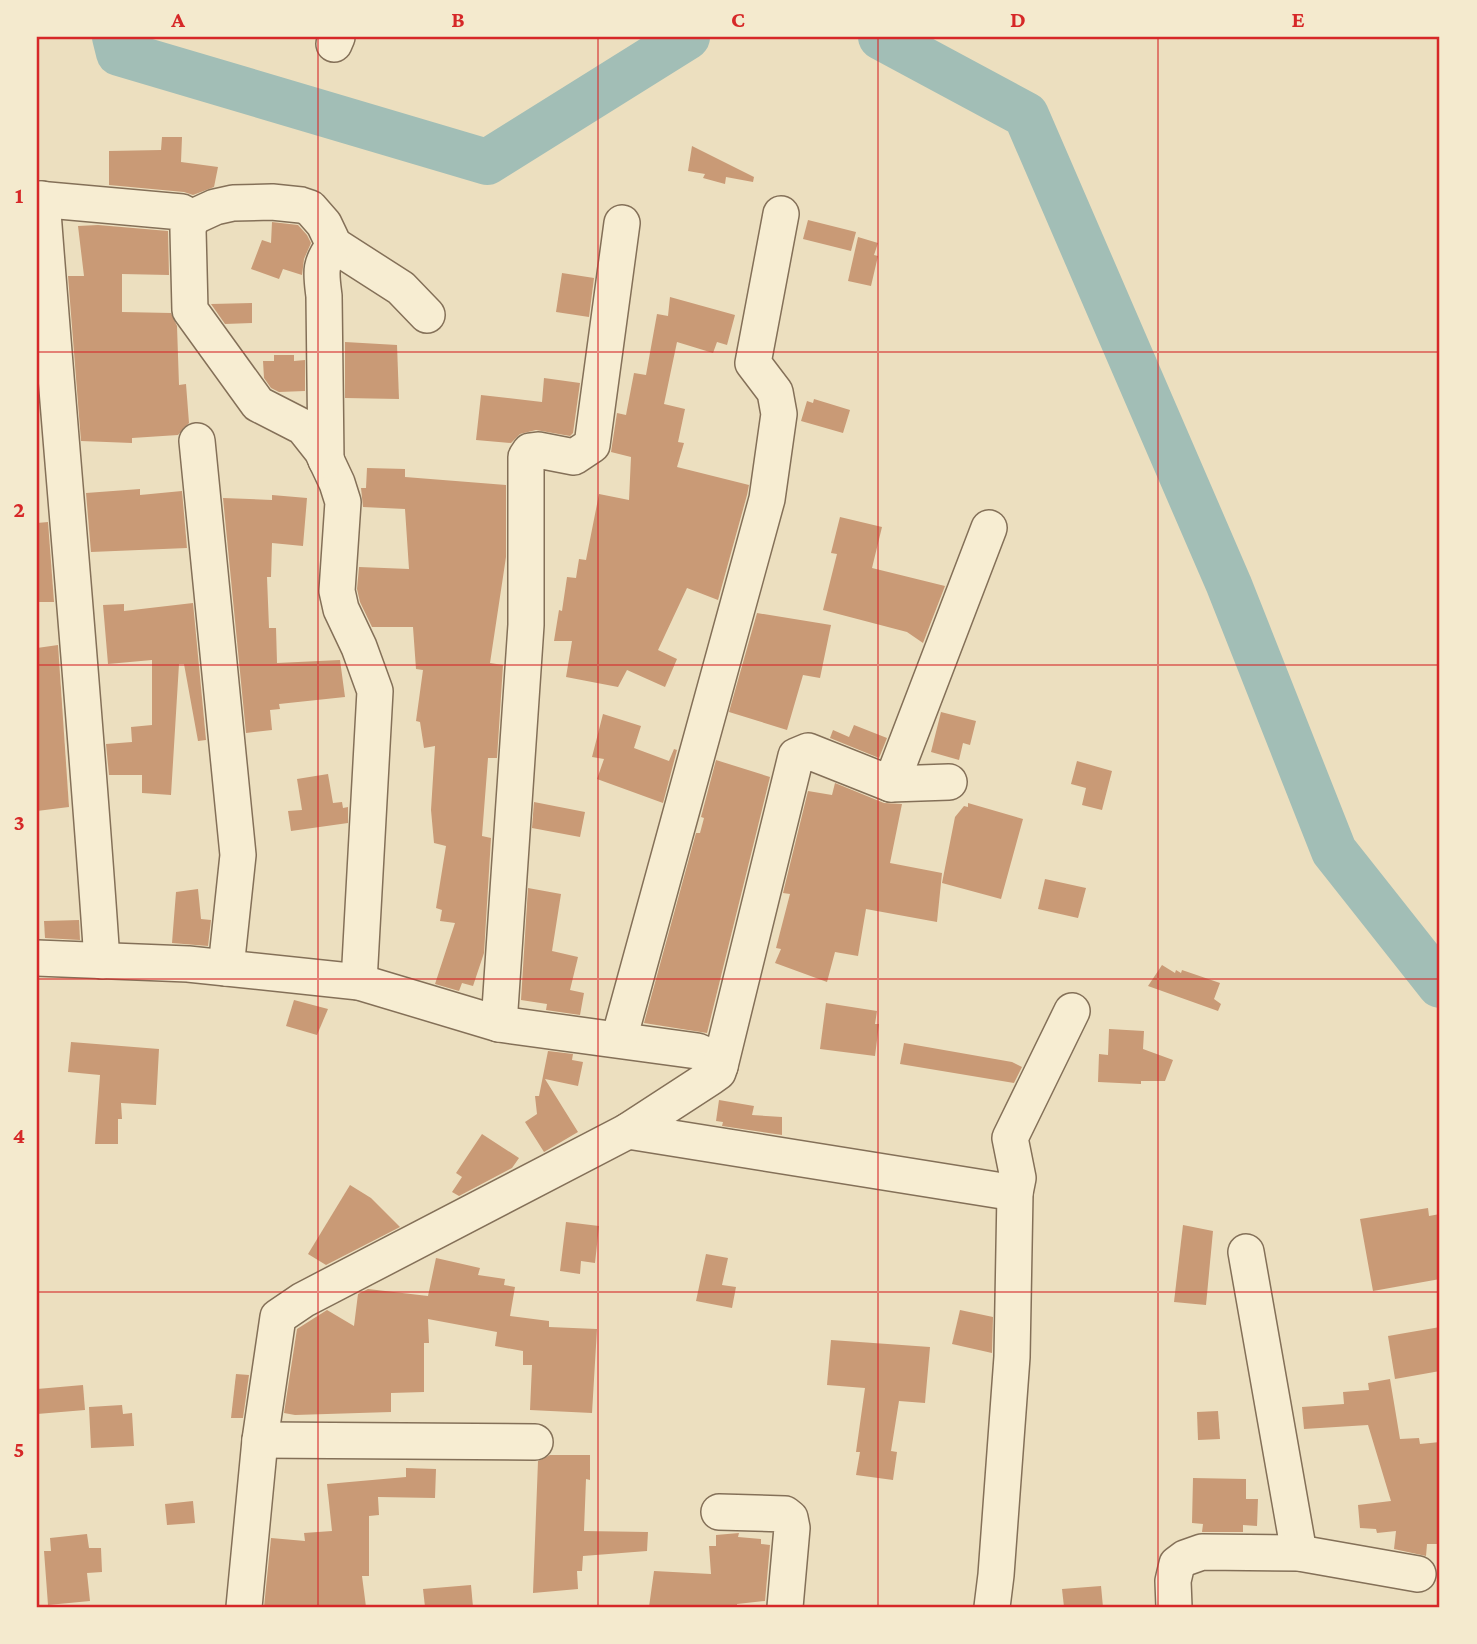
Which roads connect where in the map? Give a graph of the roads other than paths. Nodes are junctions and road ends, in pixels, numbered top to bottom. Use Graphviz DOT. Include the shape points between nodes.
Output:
graph roads {
  1 [pos="39,199"];
  2 [pos="781,214"];
  3 [pos="191,218"];
  4 [pos="622,223"];
  5 [pos="334,245"];
  6 [pos="427,316"];
  7 [pos="197,441"];
  8 [pos="326,460"];
  9 [pos="989,528"];
  10 [pos="949,782"];
  11 [pos="891,784"];
  12 [pos="37,958"];
  13 [pos="102,961"];
  14 [pos="226,968"];
  15 [pos="359,982"];
  16 [pos="1072,1010"];
  17 [pos="499,1024"];
  18 [pos="619,1039"];
  19 [pos="720,1066"];
  20 [pos="628,1131"];
  21 [pos="1015,1193"];
  22 [pos="1246,1252"];
  23 [pos="260,1440"];
  24 [pos="535,1442"];
  25 [pos="719,1512"];
  26 [pos="1299,1553"];
  27 [pos="1418,1574"];
  28 [pos="244,1607"];
  29 [pos="785,1607"];
  30 [pos="992,1607"];
  31 [pos="1174,1607"];
  1 -- 3 [label="street" via="181,212"];
  1 -- 13 [label="street"];
  2 -- 18 [label="street" via="753,363 775,392 779,414 767,499"];
  3 -- 5 [label="street" via="233,203 301,205 316,213"];
  3 -- 8 [label="street" via="190,310 258,404 303,427"];
  4 -- 17 [label="street" via="592,445 575,457 538,450 526,457 526,625"];
  5 -- 6 [label="street" via="401,288"];
  5 -- 8 [label="street" via="321,270"];
  7 -- 14 [label="street" via="238,856"];
  8 -- 15 [label="street" via="342,502 337,591 375,691"];
  9 -- 11 [label="street"];
  10 -- 11 [label="street"];
  11 -- 19 [label="street" via="808,751 796,756"];
  12 -- 13 [label="street"];
  13 -- 14 [label="street"];
  14 -- 15 [label="street"];
  15 -- 17 [label="street"];
  16 -- 21 [label="street" via="1010,1138 1018,1178"];
  17 -- 18 [label="street"];
  18 -- 19 [label="street" via="697,1051 716,1059"];
  19 -- 20 [label="street" via="712,1077"];
  20 -- 21 [label="street"];
  20 -- 23 [label="street" via="278,1317"];
  21 -- 30 [label="street" via="1012,1357"];
  22 -- 26 [label="street"];
  23 -- 24 [label="street"];
  23 -- 28 [label="street"];
  25 -- 29 [label="street" via="785,1514 790,1518"];
  26 -- 27 [label="street"];
  26 -- 31 [label="street" via="1202,1552 1185,1558 1177,1564 1173,1581"];
}
